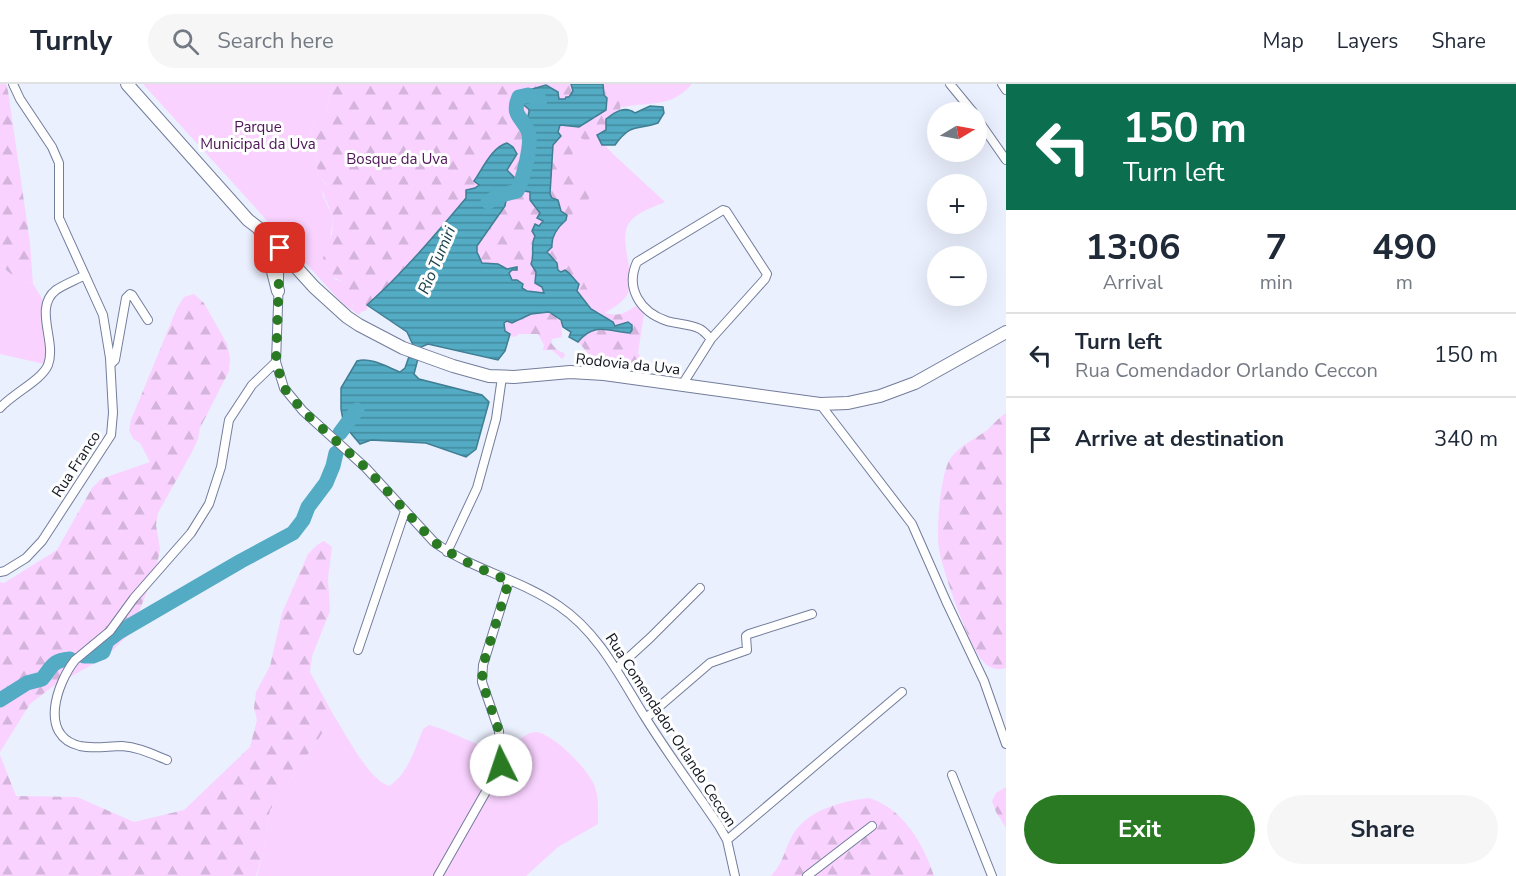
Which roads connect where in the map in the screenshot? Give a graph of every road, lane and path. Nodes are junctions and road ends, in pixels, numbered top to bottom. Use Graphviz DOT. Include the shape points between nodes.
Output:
graph roads {
  1 [pos="13,84"];
  2 [pos="127,84"];
  3 [pos="950,84"];
  4 [pos="1002,84"];
  5 [pos="1006,90"];
  6 [pos="965,102"];
  7 [pos="987,133"];
  8 [pos="1006,160"];
  9 [pos="258,228"];
  10 [pos="280,248"];
  11 [pos="85,275"];
  12 [pos="278,291"];
  13 [pos="148,320"];
  14 [pos="1006,332"];
  15 [pos="711,339"];
  16 [pos="276,362"];
  17 [pos="111,364"];
  18 [pos="502,377"];
  19 [pos="682,385"];
  20 [pos="820,404"];
  21 [pos="0,408"];
  22 [pos="405,511"];
  23 [pos="447,552"];
  24 [pos="0,572"];
  25 [pos="509,581"];
  26 [pos="700,588"];
  27 [pos="812,614"];
  28 [pos="358,650"];
  29 [pos="616,669"];
  30 [pos="902,692"];
  31 [pos="645,718"];
  32 [pos="1006,744"];
  33 [pos="166,760"];
  34 [pos="952,775"];
  35 [pos="872,826"];
  36 [pos="727,840"];
  37 [pos="438,876"];
  38 [pos="735,876"];
  39 [pos="807,876"];
  40 [pos="992,876"];
  1 -- 11 [label="street, Rua Franco" via="59,163 59,218"];
  2 -- 9 [label="street, Rodovia da Uva"];
  3 -- 6 [label="street"];
  4 -- 5 [label="street"];
  7 -- 8 [label="street"];
  9 -- 10 [label="street, Rodovia da Uva"];
  9 -- 12 [label="street"];
  10 -- 12 [label="street, Rua Comendador Orlando Ceccon"];
  10 -- 18 [label="street, Rodovia da Uva" via="314,288 347,317 403,348"];
  11 -- 17 [label="street, Rua Franco" via="103,315"];
  11 -- 21 [label="street" via="54,292 46,305 48,366 38,379"];
  12 -- 16 [label="street, Rua Comendador Orlando Ceccon"];
  13 -- 17 [label="street" via="130,294 126,298 116,360"];
  14 -- 20 [label="street, Rodovia da Uva" via="897,390 848,403"];
  15 -- 15 [label="street" via="767,274 723,210 638,262 632,273 638,300 652,315 700,329"];
  15 -- 19 [label="street"];
  16 -- 22 [label="street, Rua Comendador Orlando Ceccon" via="284,388 303,411 366,468"];
  16 -- 33 [label="street" via="252,385 230,420 209,504 191,534 110,631 75,660 54,704 53,719 58,731 69,741 79,746 144,750"];
  17 -- 24 [label="street, Rua Franco" via="111,435 42,541 26,558"];
  18 -- 19 [label="street, Rodovia da Uva" via="604,374"];
  18 -- 23 [label="street" via="496,419 477,488"];
  19 -- 20 [label="street, Rodovia da Uva"];
  20 -- 32 [label="street" via="912,524 984,681"];
  22 -- 23 [label="street, Rua Comendador Orlando Ceccon"];
  22 -- 28 [label="street"];
  23 -- 25 [label="street, Rua Comendador Orlando Ceccon"];
  25 -- 29 [label="street, Rua Comendador Orlando Ceccon" via="560,607 592,636"];
  25 -- 37 [label="street" via="483,665 482,682 499,731 501,765"];
  26 -- 29 [label="street"];
  27 -- 31 [label="street" via="749,633 747,650 710,663"];
  29 -- 31 [label="street, Rua Comendador Orlando Ceccon"];
  30 -- 36 [label="street"];
  31 -- 36 [label="street, Rua Comendador Orlando Ceccon"];
  34 -- 40 [label="street"];
  35 -- 39 [label="street"];
  36 -- 38 [label="street, Rua Comendador Orlando Ceccon"];
}
